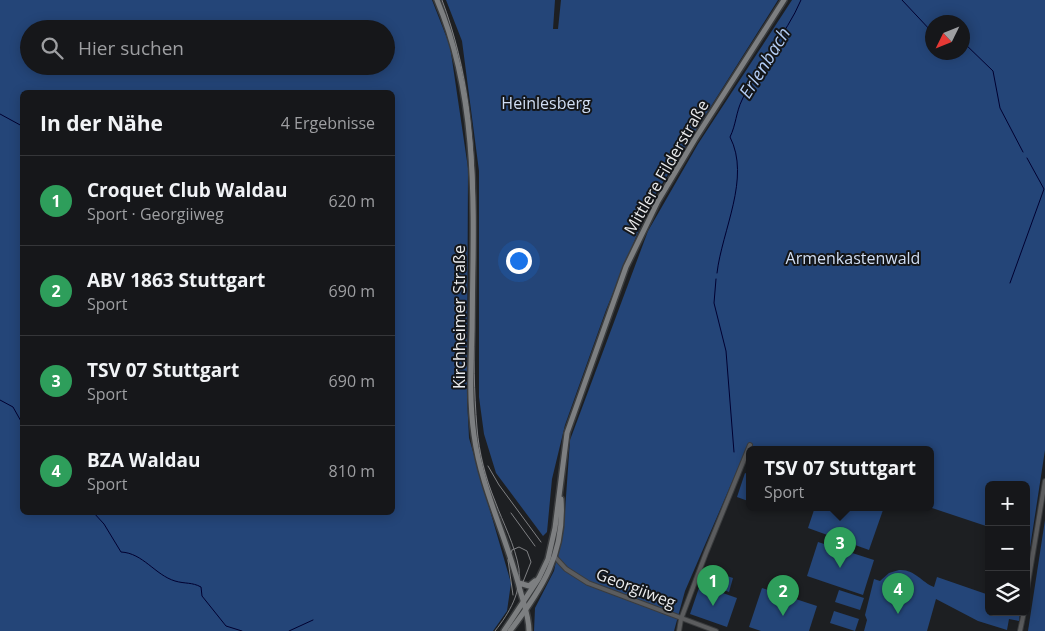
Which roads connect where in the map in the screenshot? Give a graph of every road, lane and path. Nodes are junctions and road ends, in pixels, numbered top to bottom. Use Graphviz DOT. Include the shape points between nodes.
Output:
graph roads {
  1 [pos="437,0"];
  2 [pos="784,0"];
  3 [pos="746,454"];
  4 [pos="560,474"];
  5 [pos="1045,481"];
  6 [pos="552,546"];
  7 [pos="554,557"];
  8 [pos="1030,571"];
  9 [pos="540,578"];
  10 [pos="518,582"];
  11 [pos="524,603"];
  12 [pos="525,610"];
  13 [pos="1023,616"];
  14 [pos="681,619"];
  15 [pos="504,631"];
  16 [pos="510,631"];
  17 [pos="529,631"];
  18 [pos="679,631"];
  19 [pos="716,631"];
  20 [pos="1020,631"];
  1 -- 10 [label="main road, Kirchheimer Straße" via="460,74 472,172 471,398 474,436 484,479"];
  2 -- 4 [label="main road, Mittlere Filderstraße" via="694,139 644,228 626,267 566,433"];
  3 -- 14 [label="street"];
  4 -- 6 [label="main road, Mittlere Filderstraße"];
  4 -- 7 [label="main road, Mittlere Filderstraße" via="561,524"];
  5 -- 8 [label="street"];
  6 -- 7 [label="main road"];
  6 -- 9 [label="main road, Mittlere Filderstraße"];
  7 -- 12 [label="main road, Mittlere Filderstraße" via="543,585"];
  7 -- 14 [label="street, Georgiiweg" via="588,583"];
  9 -- 10 [label="main road" via="529,586"];
  9 -- 11 [label="main road, Mittlere Filderstraße"];
  10 -- 11 [label="main road, Kirchheimer Straße"];
  11 -- 12 [label="main road, Kirchheimer Straße"];
  11 -- 15 [label="main road, Mittlere Filderstraße"];
  12 -- 16 [label="main road, Mittlere Filderstraße"];
  12 -- 17 [label="main road, Kirchheimer Straße"];
  13 -- 20 [label="street"];
  14 -- 18 [label="street"];
  14 -- 19 [label="street, Georgiiweg"];
}
